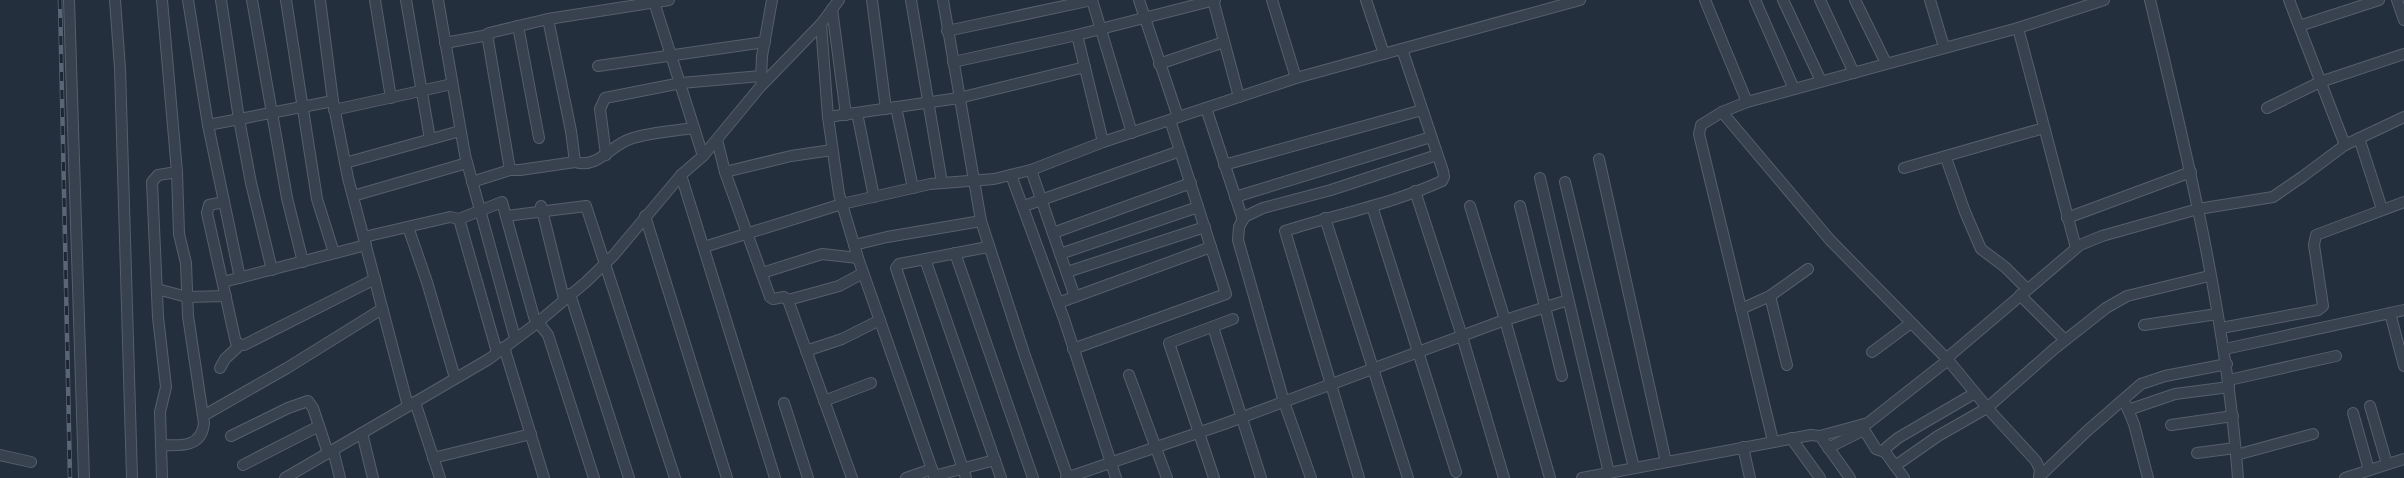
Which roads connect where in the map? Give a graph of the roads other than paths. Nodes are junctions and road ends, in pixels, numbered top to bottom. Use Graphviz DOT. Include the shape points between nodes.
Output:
graph roads {
  1 [pos="69,0"];
  2 [pos="115,0"];
  3 [pos="162,0"];
  4 [pos="188,0"];
  5 [pos="221,0"];
  6 [pos="252,0"];
  7 [pos="286,0"];
  8 [pos="320,0"];
  9 [pos="375,0"];
  10 [pos="406,0"];
  11 [pos="438,0"];
  12 [pos="597,0"];
  13 [pos="669,0"];
  14 [pos="772,0"];
  15 [pos="839,0"];
  16 [pos="872,0"];
  17 [pos="911,0"];
  18 [pos="943,0"];
  19 [pos="1092,0"];
  20 [pos="1139,0"];
  21 [pos="1214,0"];
  22 [pos="1272,0"];
  23 [pos="1366,0"];
  24 [pos="1580,0"];
  25 [pos="1705,0"];
  26 [pos="1755,0"];
  27 [pos="1784,0"];
  28 [pos="1820,0"];
  29 [pos="1855,0"];
  30 [pos="1930,0"];
  31 [pos="2104,0"];
  32 [pos="2150,0"];
  33 [pos="2379,0"];
  34 [pos="2398,0"];
  35 [pos="2292,1"];
  36 [pos="654,2"];
  37 [pos="1568,2"];
  38 [pos="832,9"];
  39 [pos="600,11"];
  40 [pos="1143,18"];
  41 [pos="548,19"];
  42 [pos="2404,20"];
  43 [pos="821,24"];
  44 [pos="518,26"];
  45 [pos="2298,26"];
  46 [pos="2018,28"];
  47 [pos="1101,29"];
  48 [pos="947,31"];
  49 [pos="488,35"];
  50 [pos="1077,35"];
  51 [pos="765,42"];
  52 [pos="1224,42"];
  53 [pos="445,43"];
  54 [pos="1944,47"];
  55 [pos="1402,49"];
  56 [pos="1384,54"];
  57 [pos="2404,54"];
  58 [pos="672,55"];
  59 [pos="953,62"];
  60 [pos="1886,63"];
  61 [pos="1159,64"];
  62 [pos="598,66"];
  63 [pos="1085,67"];
  64 [pos="1854,73"];
  65 [pos="761,76"];
  66 [pos="1296,78"];
  67 [pos="1821,81"];
  68 [pos="2320,82"];
  69 [pos="681,83"];
  70 [pos="452,84"];
  71 [pos="760,87"];
  72 [pos="1794,89"];
  73 [pos="420,91"];
  74 [pos="1239,97"];
  75 [pos="391,98"];
  76 [pos="959,98"];
  77 [pos="930,102"];
  78 [pos="1747,102"];
  79 [pos="334,106"];
  80 [pos="301,107"];
  81 [pos="891,108"];
  82 [pos="1206,108"];
  83 [pos="2267,108"];
  84 [pos="1422,110"];
  85 [pos="1722,112"];
  86 [pos="271,113"];
  87 [pos="857,113"];
  88 [pos="846,115"];
  89 [pos="2404,116"];
  90 [pos="828,117"];
  91 [pos="239,119"];
  92 [pos="1174,119"];
  93 [pos="208,125"];
  94 [pos="694,128"];
  95 [pos="2044,128"];
  96 [pos="460,131"];
  97 [pos="1132,133"];
  98 [pos="1431,137"];
  99 [pos="539,138"];
  100 [pos="2359,138"];
  101 [pos="430,140"];
  102 [pos="717,140"];
  103 [pos="1103,142"];
  104 [pos="2345,145"];
  105 [pos="832,150"];
  106 [pos="1180,151"];
  107 [pos="606,155"];
  108 [pos="1437,155"];
  109 [pos="703,156"];
  110 [pos="1946,158"];
  111 [pos="1600,159"];
  112 [pos="575,162"];
  113 [pos="345,163"];
  114 [pos="467,163"];
  115 [pos="1224,165"];
  116 [pos="1904,168"];
  117 [pos="510,170"];
  118 [pos="1031,170"];
  119 [pos="177,172"];
  120 [pos="726,172"];
  121 [pos="2191,172"];
  122 [pos="681,175"];
  123 [pos="1012,175"];
  124 [pos="1540,178"];
  125 [pos="974,181"];
  126 [pos="472,182"];
  127 [pos="1565,182"];
  128 [pos="942,183"];
  129 [pos="1191,183"];
  130 [pos="913,188"];
  131 [pos="1415,191"];
  132 [pos="353,196"];
  133 [pos="874,196"];
  134 [pos="1235,197"];
  135 [pos="1041,200"];
  136 [pos="224,202"];
  137 [pos="2404,202"];
  138 [pos="842,204"];
  139 [pos="1024,206"];
  140 [pos="1372,206"];
  141 [pos="1470,206"];
  142 [pos="1520,206"];
  143 [pos="1198,207"];
  144 [pos="542,209"];
  145 [pos="2198,209"];
  146 [pos="2382,209"];
  147 [pos="479,210"];
  148 [pos="506,216"];
  149 [pos="645,216"];
  150 [pos="1325,218"];
  151 [pos="2067,218"];
  152 [pos="458,219"];
  153 [pos="1243,220"];
  154 [pos="981,221"];
  155 [pos="408,227"];
  156 [pos="1205,227"];
  157 [pos="1053,233"];
  158 [pos="748,234"];
  159 [pos="365,241"];
  160 [pos="854,245"];
  161 [pos="988,247"];
  162 [pos="1211,247"];
  163 [pos="704,248"];
  164 [pos="2076,248"];
  165 [pos="334,253"];
  166 [pos="955,253"];
  167 [pos="1060,254"];
  168 [pos="858,258"];
  169 [pos="925,259"];
  170 [pos="303,262"];
  171 [pos="604,265"];
  172 [pos="1808,269"];
  173 [pos="272,270"];
  174 [pos="1067,272"];
  175 [pos="762,273"];
  176 [pos="863,273"];
  177 [pos="2209,276"];
  178 [pos="240,278"];
  179 [pos="375,279"];
  180 [pos="223,282"];
  181 [pos="157,289"];
  182 [pos="2023,292"];
  183 [pos="226,296"];
  184 [pos="1770,296"];
  185 [pos="187,297"];
  186 [pos="567,297"];
  187 [pos="1076,297"];
  188 [pos="788,300"];
  189 [pos="1568,300"];
  190 [pos="1058,303"];
  191 [pos="1545,306"];
  192 [pos="382,309"];
  193 [pos="1741,309"];
  194 [pos="2404,310"];
  195 [pos="2390,313"];
  196 [pos="2217,314"];
  197 [pos="1233,319"];
  198 [pos="880,320"];
  199 [pos="1506,320"];
  200 [pos="537,323"];
  201 [pos="1911,323"];
  202 [pos="2144,325"];
  203 [pos="1213,327"];
  204 [pos="2221,328"];
  205 [pos="1462,336"];
  206 [pos="515,338"];
  207 [pos="2066,340"];
  208 [pos="240,345"];
  209 [pos="1073,349"];
  210 [pos="2224,349"];
  211 [pos="501,350"];
  212 [pos="806,351"];
  213 [pos="1417,352"];
  214 [pos="1872,352"];
  215 [pos="2336,356"];
  216 [pos="1947,359"];
  217 [pos="2227,364"];
  218 [pos="1787,365"];
  219 [pos="2404,366"];
  220 [pos="220,368"];
  221 [pos="1372,369"];
  222 [pos="1129,375"];
  223 [pos="1562,376"];
  224 [pos="455,378"];
  225 [pos="871,383"];
  226 [pos="2229,383"];
  227 [pos="1330,385"];
  228 [pos="1975,393"];
  229 [pos="2122,399"];
  230 [pos="824,401"];
  231 [pos="1284,402"];
  232 [pos="784,403"];
  233 [pos="411,404"];
  234 [pos="2370,406"];
  235 [pos="1987,408"];
  236 [pos="2128,410"];
  237 [pos="2353,413"];
  238 [pos="203,416"];
  239 [pos="2233,416"];
  240 [pos="1243,417"];
  241 [pos="319,426"];
  242 [pos="2171,426"];
  243 [pos="1862,427"];
  244 [pos="362,433"];
  245 [pos="1198,433"];
  246 [pos="531,434"];
  247 [pos="2313,434"];
  248 [pos="231,436"];
  249 [pos="1820,436"];
  250 [pos="1791,438"];
  251 [pos="1773,442"];
  252 [pos="162,445"];
  253 [pos="1156,447"];
  254 [pos="1743,447"];
  255 [pos="1828,448"];
  256 [pos="331,451"];
  257 [pos="2236,451"];
  258 [pos="1885,452"];
  259 [pos="2197,453"];
  260 [pos="0,455"];
  261 [pos="433,458"];
  262 [pos="2404,459"];
  263 [pos="995,460"];
  264 [pos="31,462"];
  265 [pos="1666,462"];
  266 [pos="1110,463"];
  267 [pos="2386,464"];
  268 [pos="243,465"];
  269 [pos="1895,466"];
  270 [pos="1634,468"];
  271 [pos="2369,470"];
  272 [pos="1456,472"];
  273 [pos="1609,473"];
  274 [pos="934,474"];
  275 [pos="964,474"];
  276 [pos="292,476"];
  277 [pos="84,478"];
  278 [pos="132,478"];
  279 [pos="162,478"];
  280 [pos="340,478"];
  281 [pos="373,478"];
  282 [pos="440,478"];
  283 [pos="544,478"];
  284 [pos="594,478"];
  285 [pos="629,478"];
  286 [pos="675,478"];
  287 [pos="727,478"];
  288 [pos="775,478"];
  289 [pos="808,478"];
  290 [pos="852,478"];
  291 [pos="906,478"];
  292 [pos="1001,478"];
  293 [pos="1033,478"];
  294 [pos="1067,478"];
  295 [pos="1116,478"];
  296 [pos="1167,478"];
  297 [pos="1214,478"];
  298 [pos="1261,478"];
  299 [pos="1311,478"];
  300 [pos="1359,478"];
  301 [pos="1408,478"];
  302 [pos="1504,478"];
  303 [pos="1550,478"];
  304 [pos="1582,478"];
  305 [pos="1750,478"];
  306 [pos="1820,478"];
  307 [pos="1850,478"];
  308 [pos="1904,478"];
  309 [pos="2039,478"];
  310 [pos="2148,478"];
  311 [pos="2238,478"];
  312 [pos="2345,478"];
  1 -- 277 [label="street"];
  2 -- 278 [label="street" via="120,76"];
  3 -- 119 [label="street"];
  4 -- 93 [label="street"];
  5 -- 91 [label="street"];
  6 -- 86 [label="street"];
  7 -- 80 [label="street"];
  8 -- 79 [label="street"];
  9 -- 75 [label="street"];
  10 -- 73 [label="street"];
  11 -- 53 [label="street"];
  12 -- 39 [label="street"];
  13 -- 36 [label="street"];
  14 -- 51 [label="street"];
  15 -- 38 [label="street"];
  16 -- 81 [label="street"];
  17 -- 77 [label="street"];
  18 -- 48 [label="street"];
  19 -- 47 [label="street"];
  19 -- 48 [label="street"];
  20 -- 40 [label="street"];
  21 -- 40 [label="street"];
  21 -- 52 [label="street"];
  22 -- 66 [label="street"];
  23 -- 56 [label="street"];
  24 -- 37 [label="street"];
  25 -- 78 [label="street"];
  26 -- 72 [label="street"];
  27 -- 67 [label="street"];
  28 -- 64 [label="street"];
  29 -- 60 [label="street"];
  30 -- 54 [label="street"];
  31 -- 46 [label="street"];
  32 -- 121 [label="street"];
  33 -- 45 [label="street"];
  34 -- 42 [label="street"];
  35 -- 45 [label="street"];
  36 -- 39 [label="street"];
  36 -- 58 [label="street"];
  37 -- 55 [label="street"];
  38 -- 43 [label="street"];
  38 -- 88 [label="street"];
  39 -- 41 [label="street"];
  40 -- 47 [label="street"];
  40 -- 61 [label="street"];
  41 -- 44 [label="street"];
  41 -- 112 [label="street"];
  43 -- 71 [label="street"];
  43 -- 90 [label="street"];
  44 -- 49 [label="street" via="491,31"];
  44 -- 99 [label="street"];
  45 -- 68 [label="street"];
  46 -- 54 [label="street"];
  46 -- 95 [label="street"];
  47 -- 50 [label="street"];
  47 -- 97 [label="street"];
  48 -- 59 [label="street"];
  49 -- 53 [label="street"];
  49 -- 117 [label="street"];
  50 -- 59 [label="street"];
  50 -- 63 [label="street"];
  51 -- 58 [label="street"];
  51 -- 65 [label="street"];
  52 -- 61 [label="street"];
  52 -- 74 [label="street"];
  53 -- 70 [label="street"];
  54 -- 60 [label="street"];
  55 -- 56 [label="street"];
  55 -- 84 [label="street"];
  56 -- 66 [label="street"];
  57 -- 68 [label="street"];
  58 -- 62 [label="street"];
  58 -- 69 [label="street"];
  59 -- 76 [label="street"];
  60 -- 64 [label="street"];
  61 -- 92 [label="street"];
  63 -- 76 [label="street"];
  63 -- 103 [label="street"];
  64 -- 67 [label="street"];
  65 -- 69 [label="street"];
  65 -- 71 [label="street"];
  66 -- 74 [label="street"];
  67 -- 72 [label="street"];
  68 -- 83 [label="street"];
  68 -- 104 [label="street"];
  69 -- 94 [label="street"];
  69 -- 107 [label="street" via="605,98 600,109"];
  70 -- 73 [label="street"];
  70 -- 96 [label="street"];
  71 -- 102 [label="street"];
  72 -- 78 [label="street"];
  73 -- 75 [label="street"];
  73 -- 101 [label="street"];
  74 -- 82 [label="street"];
  75 -- 79 [label="street"];
  76 -- 77 [label="street"];
  76 -- 125 [label="street"];
  77 -- 81 [label="street"];
  77 -- 128 [label="street"];
  78 -- 85 [label="street"];
  79 -- 80 [label="street"];
  79 -- 113 [label="street"];
  80 -- 86 [label="street"];
  80 -- 165 [label="street" via="317,199"];
  81 -- 87 [label="street"];
  81 -- 130 [label="street"];
  82 -- 92 [label="street"];
  82 -- 115 [label="street"];
  84 -- 98 [label="street"];
  84 -- 115 [label="street"];
  85 -- 193 [label="street" via="1701,125 1699,134"];
  85 -- 201 [label="street" via="1830,240"];
  86 -- 91 [label="street"];
  86 -- 170 [label="street" via="287,198"];
  87 -- 88 [label="street"];
  87 -- 133 [label="street"];
  88 -- 90 [label="street"];
  89 -- 100 [label="street"];
  90 -- 105 [label="street"];
  91 -- 93 [label="street"];
  91 -- 173 [label="street"];
  92 -- 97 [label="street"];
  92 -- 106 [label="street"];
  93 -- 136 [label="street"];
  94 -- 107 [label="street" via="629,139"];
  94 -- 109 [label="street"];
  95 -- 110 [label="street"];
  95 -- 151 [label="street"];
  96 -- 101 [label="street"];
  96 -- 114 [label="street"];
  97 -- 103 [label="street"];
  98 -- 108 [label="street"];
  98 -- 134 [label="street"];
  100 -- 104 [label="street"];
  100 -- 146 [label="street"];
  101 -- 113 [label="street"];
  102 -- 109 [label="street"];
  102 -- 120 [label="street"];
  103 -- 118 [label="street"];
  104 -- 145 [label="street" via="2273,197"];
  105 -- 120 [label="street" via="791,156"];
  105 -- 138 [label="street"];
  106 -- 129 [label="street"];
  106 -- 135 [label="street"];
  107 -- 112 [label="street" via="580,164"];
  108 -- 131 [label="street" via="1444,177 1442,181"];
  108 -- 153 [label="street" via="1331,190 1263,208"];
  109 -- 122 [label="street"];
  110 -- 116 [label="street"];
  110 -- 182 [label="street" via="1981,250 2005,267"];
  111 -- 265 [label="street"];
  112 -- 117 [label="street"];
  113 -- 132 [label="street"];
  114 -- 126 [label="street"];
  114 -- 132 [label="street"];
  115 -- 134 [label="street"];
  117 -- 126 [label="street"];
  118 -- 123 [label="street"];
  118 -- 135 [label="street"];
  119 -- 181 [label="street" via="158,174 152,182"];
  119 -- 185 [label="street" via="179,234 186,263"];
  120 -- 158 [label="street"];
  121 -- 145 [label="street"];
  121 -- 151 [label="street"];
  122 -- 149 [label="street"];
  122 -- 163 [label="street"];
  123 -- 125 [label="street"];
  123 -- 139 [label="street"];
  124 -- 189 [label="street"];
  125 -- 128 [label="street"];
  125 -- 154 [label="street"];
  126 -- 147 [label="street"];
  127 -- 270 [label="street"];
  128 -- 130 [label="street"];
  129 -- 143 [label="street"];
  129 -- 157 [label="street"];
  130 -- 133 [label="street"];
  131 -- 140 [label="street"];
  131 -- 205 [label="street"];
  132 -- 159 [label="street"];
  133 -- 138 [label="street"];
  134 -- 153 [label="street"];
  135 -- 139 [label="street"];
  135 -- 157 [label="street"];
  136 -- 178 [label="street"];
  136 -- 180 [label="street" via="209,205 207,210"];
  137 -- 146 [label="street"];
  138 -- 158 [label="street"];
  138 -- 160 [label="street"];
  139 -- 190 [label="street"];
  140 -- 150 [label="street"];
  140 -- 213 [label="street"];
  141 -- 199 [label="street"];
  142 -- 191 [label="street"];
  143 -- 156 [label="street"];
  143 -- 167 [label="street"];
  144 -- 148 [label="street"];
  144 -- 171 [label="street" via="586,206"];
  144 -- 186 [label="street"];
  145 -- 164 [label="street" via="2102,236"];
  145 -- 177 [label="street"];
  146 -- 204 [label="street" via="2316,235 2314,245 2323,306 2318,310"];
  147 -- 148 [label="street" via="502,202"];
  147 -- 152 [label="street"];
  147 -- 206 [label="street"];
  148 -- 200 [label="street"];
  149 -- 171 [label="street"];
  149 -- 287 [label="street"];
  150 -- 221 [label="street"];
  150 -- 227 [label="street" via="1285,231"];
  151 -- 164 [label="street"];
  152 -- 155 [label="street" via="450,217"];
  152 -- 211 [label="street"];
  153 -- 231 [label="street" via="1239,227 1238,240"];
  154 -- 160 [label="street"];
  154 -- 161 [label="street"];
  155 -- 159 [label="street"];
  155 -- 224 [label="street"];
  156 -- 162 [label="street"];
  156 -- 174 [label="street"];
  157 -- 167 [label="street"];
  158 -- 163 [label="street"];
  158 -- 175 [label="street"];
  159 -- 165 [label="street"];
  159 -- 179 [label="street"];
  160 -- 168 [label="street"];
  161 -- 166 [label="street"];
  161 -- 294 [label="street"];
  162 -- 187 [label="street"];
  162 -- 209 [label="street" via="1226,294"];
  163 -- 288 [label="street"];
  164 -- 182 [label="street"];
  165 -- 170 [label="street"];
  166 -- 169 [label="street"];
  166 -- 293 [label="street"];
  167 -- 174 [label="street"];
  168 -- 175 [label="street" via="822,254"];
  168 -- 176 [label="street"];
  169 -- 263 [label="street"];
  169 -- 275 [label="street" via="899,264 896,266 896,272"];
  170 -- 173 [label="street"];
  171 -- 186 [label="street"];
  171 -- 286 [label="street"];
  172 -- 184 [label="street"];
  173 -- 178 [label="street"];
  174 -- 187 [label="street"];
  175 -- 188 [label="street" via="773,300 784,297"];
  176 -- 188 [label="street" via="839,286"];
  176 -- 198 [label="street"];
  177 -- 196 [label="street"];
  177 -- 207 [label="street" via="2127,296 2106,308"];
  178 -- 180 [label="street"];
  179 -- 192 [label="street"];
  179 -- 208 [label="street" via="274,331"];
  180 -- 183 [label="street"];
  181 -- 185 [label="street"];
  181 -- 252 [label="street" via="166,387 161,404"];
  182 -- 207 [label="street"];
  182 -- 216 [label="street"];
  183 -- 185 [label="street"];
  183 -- 208 [label="street" via="234,339"];
  184 -- 193 [label="street"];
  184 -- 218 [label="street"];
  185 -- 238 [label="street"];
  186 -- 200 [label="street"];
  186 -- 285 [label="street"];
  187 -- 190 [label="street"];
  188 -- 212 [label="street"];
  189 -- 191 [label="street"];
  189 -- 273 [label="street"];
  190 -- 209 [label="street"];
  191 -- 199 [label="street"];
  191 -- 223 [label="street"];
  192 -- 233 [label="street"];
  192 -- 238 [label="street"];
  193 -- 251 [label="street"];
  194 -- 195 [label="street"];
  195 -- 210 [label="street"];
  195 -- 219 [label="street"];
  196 -- 202 [label="street"];
  196 -- 204 [label="street"];
  197 -- 203 [label="street"];
  198 -- 212 [label="street" via="842,339"];
  198 -- 274 [label="street"];
  199 -- 205 [label="street"];
  199 -- 303 [label="street"];
  200 -- 206 [label="street"];
  200 -- 284 [label="street" via="548,335"];
  201 -- 214 [label="street"];
  201 -- 216 [label="street"];
  203 -- 240 [label="street"];
  203 -- 245 [label="street" via="1169,342"];
  204 -- 210 [label="street"];
  205 -- 213 [label="street"];
  205 -- 302 [label="street"];
  206 -- 211 [label="street"];
  207 -- 235 [label="street"];
  208 -- 220 [label="street" via="225,359"];
  209 -- 266 [label="street"];
  210 -- 217 [label="street"];
  211 -- 224 [label="street"];
  211 -- 246 [label="street"];
  212 -- 230 [label="street"];
  213 -- 221 [label="street"];
  213 -- 272 [label="street"];
  215 -- 226 [label="street"];
  216 -- 228 [label="street"];
  216 -- 243 [label="street"];
  217 -- 226 [label="street"];
  217 -- 229 [label="street" via="2149,380"];
  221 -- 227 [label="street"];
  221 -- 301 [label="street"];
  222 -- 253 [label="street"];
  224 -- 233 [label="street"];
  225 -- 230 [label="street"];
  226 -- 236 [label="street" via="2175,394"];
  226 -- 239 [label="street"];
  227 -- 231 [label="street"];
  227 -- 300 [label="street"];
  228 -- 235 [label="street"];
  228 -- 258 [label="street" via="1898,438"];
  229 -- 236 [label="street"];
  229 -- 309 [label="street"];
  230 -- 290 [label="street"];
  231 -- 240 [label="street"];
  231 -- 299 [label="street"];
  232 -- 289 [label="street"];
  233 -- 244 [label="street"];
  233 -- 261 [label="street"];
  234 -- 267 [label="street"];
  235 -- 269 [label="street" via="1938,436"];
  235 -- 309 [label="street" via="2036,462 2040,470"];
  236 -- 310 [label="street"];
  237 -- 271 [label="street"];
  238 -- 252 [label="street" via="203,429 199,439 182,446"];
  239 -- 242 [label="street"];
  239 -- 257 [label="street"];
  240 -- 245 [label="street"];
  240 -- 298 [label="street"];
  241 -- 248 [label="street" via="311,402 303,402"];
  241 -- 256 [label="street"];
  241 -- 268 [label="street"];
  243 -- 249 [label="street"];
  243 -- 255 [label="street"];
  243 -- 258 [label="street" via="1876,448"];
  244 -- 256 [label="street"];
  244 -- 281 [label="street"];
  245 -- 253 [label="street"];
  245 -- 297 [label="street"];
  246 -- 261 [label="street"];
  246 -- 283 [label="street"];
  247 -- 257 [label="street"];
  249 -- 250 [label="street" via="1811,434"];
  249 -- 255 [label="street"];
  250 -- 251 [label="street"];
  250 -- 306 [label="street"];
  251 -- 254 [label="street"];
  252 -- 279 [label="street"];
  253 -- 266 [label="street"];
  253 -- 296 [label="street"];
  254 -- 265 [label="street"];
  254 -- 305 [label="street"];
  255 -- 307 [label="street"];
  256 -- 276 [label="street"];
  256 -- 280 [label="street"];
  257 -- 259 [label="street"];
  257 -- 311 [label="street"];
  258 -- 269 [label="street"];
  260 -- 264 [label="street"];
  261 -- 282 [label="street"];
  262 -- 267 [label="street"];
  263 -- 275 [label="street"];
  263 -- 292 [label="street"];
  265 -- 270 [label="street"];
  266 -- 294 [label="street"];
  266 -- 295 [label="street"];
  267 -- 271 [label="street"];
  269 -- 308 [label="street"];
  270 -- 273 [label="street"];
  271 -- 312 [label="street"];
  273 -- 304 [label="street"];
  274 -- 275 [label="street"];
  274 -- 291 [label="street"];
}
